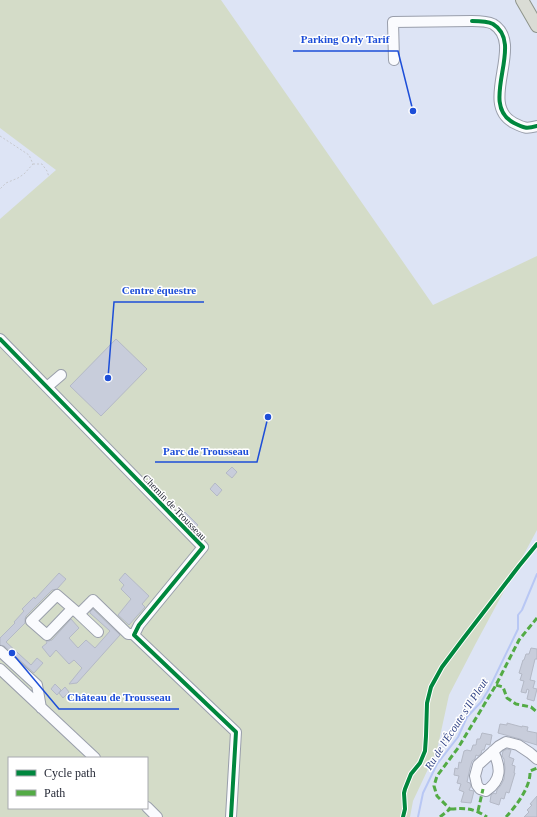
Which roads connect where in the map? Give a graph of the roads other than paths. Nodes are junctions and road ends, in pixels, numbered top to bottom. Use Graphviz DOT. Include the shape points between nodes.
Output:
graph roads {
  1 [pos="522,0"];
  2 [pos="537,26"];
  3 [pos="394,60"];
  4 [pos="537,119"];
  5 [pos="516,124"];
  6 [pos="537,126"];
  7 [pos="0,339"];
  8 [pos="61,375"];
  9 [pos="47,386"];
  10 [pos="98,632"];
  11 [pos="135,634"];
  12 [pos="0,651"];
  13 [pos="0,669"];
  14 [pos="41,708"];
  15 [pos="493,751"];
  16 [pos="93,757"];
  17 [pos="537,759"];
  18 [pos="148,808"];
  19 [pos="157,817"];
  20 [pos="231,817"];
  1 -- 2 [label="main road"];
  3 -- 5 [label="street" via="393,22 482,21 493,24 505,40 506,50 499,96 503,113"];
  4 -- 5 [label="street"];
  5 -- 6 [label="street" via="523,128"];
  7 -- 9 [label="street, Chemin de Trousseau"];
  8 -- 9 [label="street"];
  9 -- 11 [label="street, Chemin de Trousseau" via="203,547"];
  10 -- 11 [label="street" via="75,611 93,600 128,634"];
  11 -- 20 [label="street" via="134,636 236,732"];
  12 -- 14 [label="street" via="37,685"];
  13 -- 14 [label="street"];
  14 -- 16 [label="street"];
  15 -- 17 [label="street" via="506,742 518,745"];
  18 -- 19 [label="street"];
}
